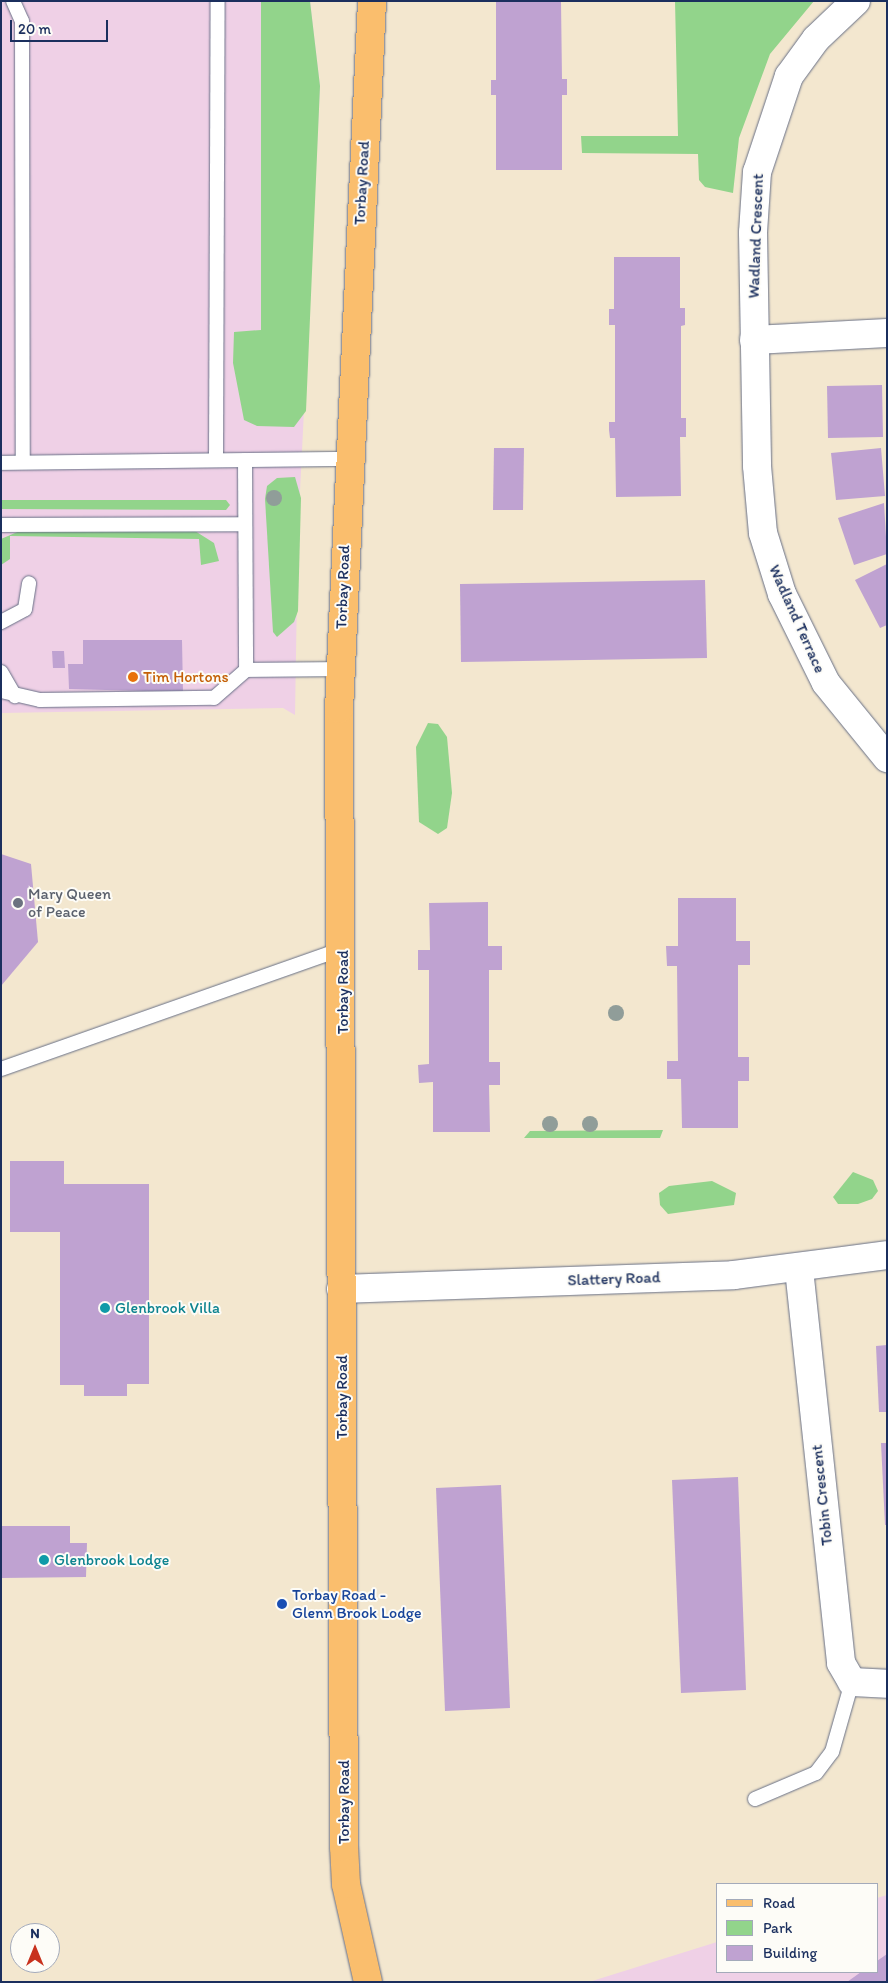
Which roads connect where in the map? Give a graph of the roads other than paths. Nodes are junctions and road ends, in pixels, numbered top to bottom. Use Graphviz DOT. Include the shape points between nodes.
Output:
graph roads {
  1 [pos="14,1"];
  2 [pos="218,1"];
  3 [pos="372,1"];
  4 [pos="856,1"];
  5 [pos="887,333"];
  6 [pos="754,340"];
  7 [pos="348,459"];
  8 [pos="216,460"];
  9 [pos="245,460"];
  10 [pos="23,462"];
  11 [pos="1,463"];
  12 [pos="244,524"];
  13 [pos="1,525"];
  14 [pos="29,583"];
  15 [pos="1,622"];
  16 [pos="340,669"];
  17 [pos="246,670"];
  18 [pos="1,672"];
  19 [pos="1,691"];
  20 [pos="15,696"];
  21 [pos="887,758"];
  22 [pos="343,948"];
  23 [pos="1,1069"];
  24 [pos="887,1256"];
  25 [pos="800,1268"];
  26 [pos="341,1289"];
  27 [pos="852,1682"];
  28 [pos="887,1684"];
  29 [pos="755,1799"];
  30 [pos="368,1982"];
  1 -- 10 [label="lane" via="22,21"];
  2 -- 8 [label="lane"];
  3 -- 7 [label="main road, Torbay Road"];
  4 -- 6 [label="street, Wadland Crescent" via="816,39 789,76 769,124 757,172"];
  5 -- 6 [label="street"];
  6 -- 21 [label="street, Wadland Terrace" via="759,499 772,564 826,683"];
  7 -- 9 [label="lane"];
  7 -- 16 [label="main road, Torbay Road"];
  8 -- 9 [label="lane"];
  8 -- 10 [label="lane"];
  9 -- 12 [label="lane"];
  10 -- 11 [label="lane"];
  12 -- 13 [label="lane"];
  12 -- 17 [label="lane"];
  14 -- 15 [label="lane" via="25,609"];
  16 -- 17 [label="lane"];
  16 -- 22 [label="main road, Torbay Road"];
  17 -- 20 [label="lane" via="214,698"];
  18 -- 20 [label="lane"];
  19 -- 20 [label="lane"];
  22 -- 23 [label="lane"];
  22 -- 26 [label="main road, Torbay Road"];
  24 -- 25 [label="street, Slattery Road"];
  25 -- 26 [label="street, Slattery Road"];
  25 -- 27 [label="street, Tobin Crescent" via="836,1638 845,1674"];
  26 -- 30 [label="main road, Torbay Road" via="344,1847 346,1884"];
  27 -- 28 [label="street"];
  27 -- 29 [label="lane" via="832,1752 816,1773"];
}
